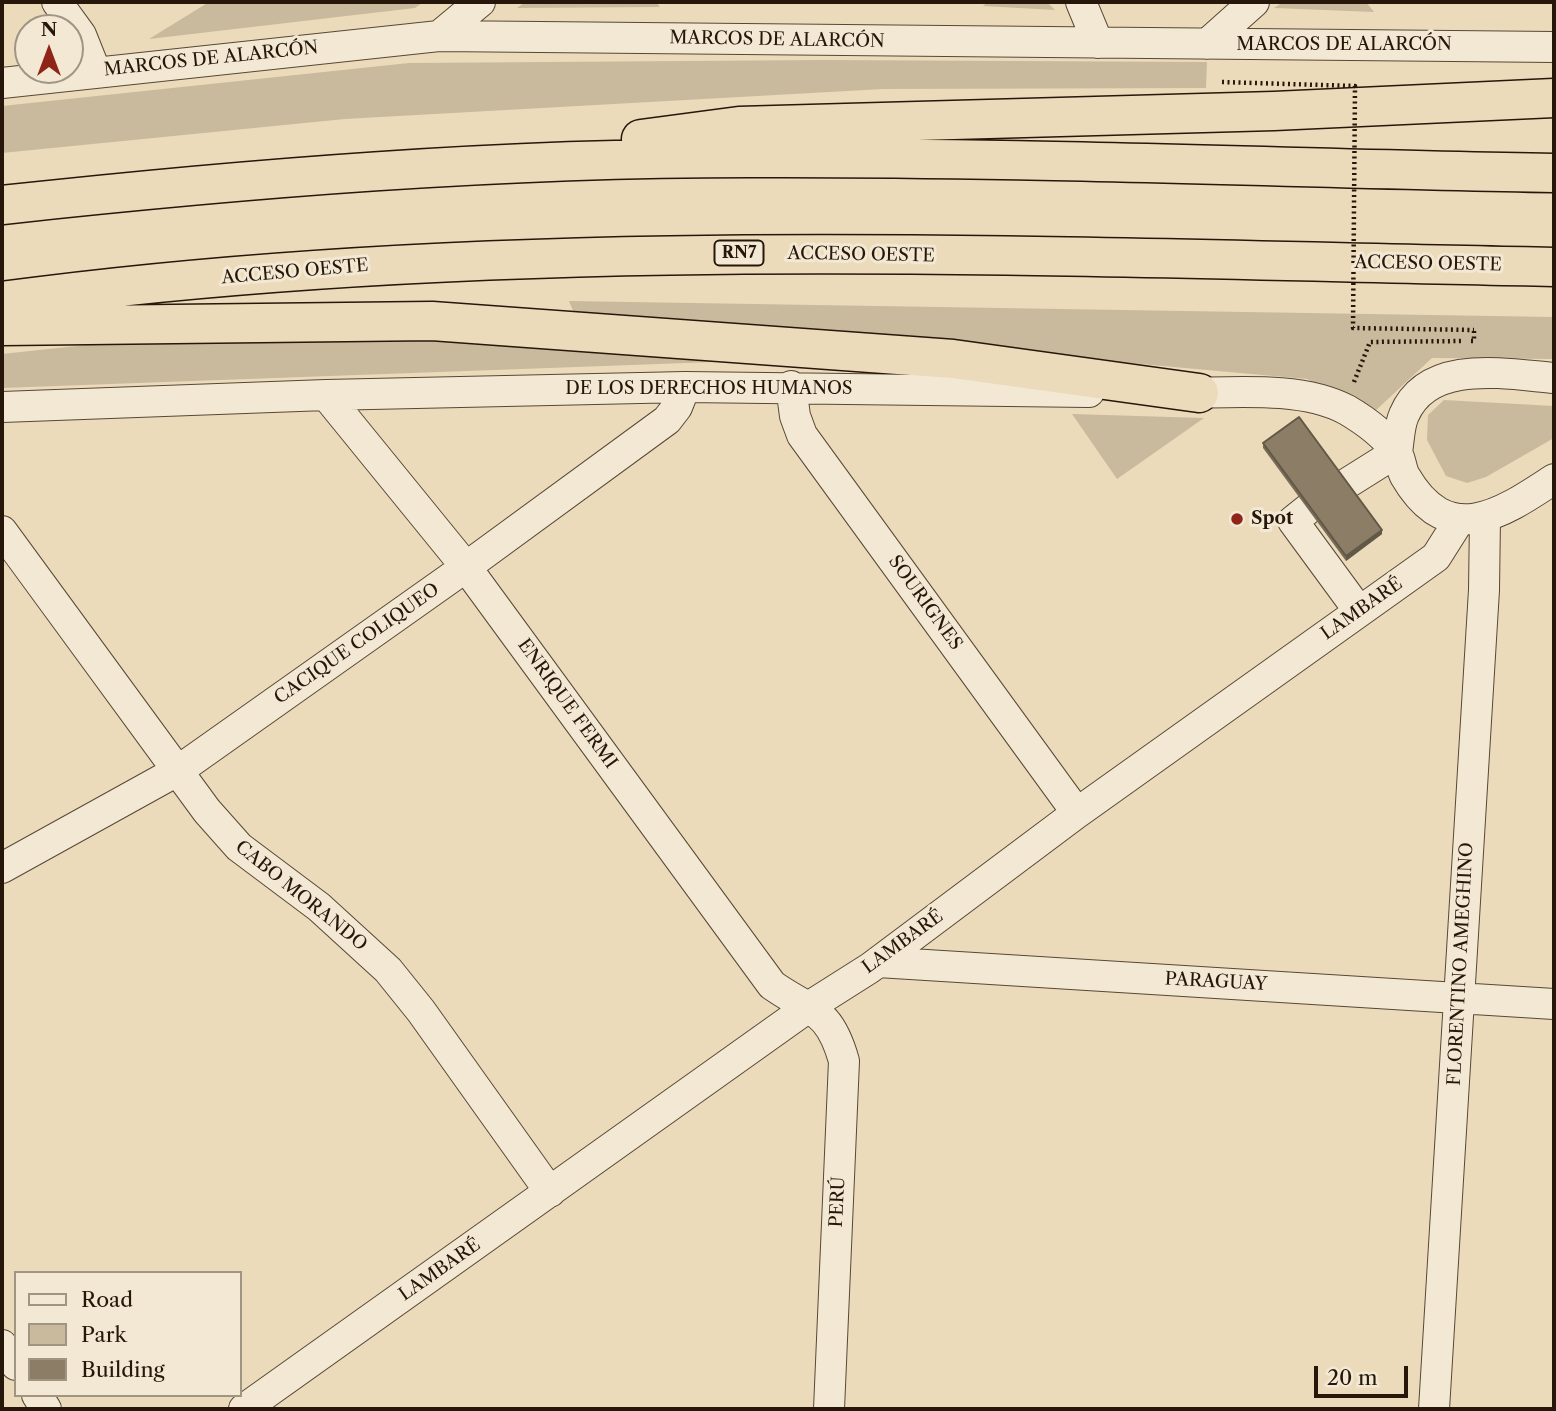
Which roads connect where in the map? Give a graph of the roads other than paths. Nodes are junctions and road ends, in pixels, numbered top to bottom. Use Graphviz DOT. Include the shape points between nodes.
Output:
graph roads {
  1 [pos="57,2"];
  2 [pos="482,2"];
  3 [pos="1081,2"];
  4 [pos="1254,2"];
  5 [pos="439,36"];
  6 [pos="507,37"];
  7 [pos="1098,43"];
  8 [pos="1207,44"];
  9 [pos="1554,47"];
  10 [pos="95,71"];
  11 [pos="2,83"];
  12 [pos="1554,98"];
  13 [pos="412,167"];
  14 [pos="1554,173"];
  15 [pos="2,205"];
  16 [pos="1554,267"];
  17 [pos="2,301"];
  18 [pos="2,326"];
  19 [pos="1554,378"];
  20 [pos="791,386"];
  21 [pos="685,387"];
  22 [pos="1199,393"];
  23 [pos="326,395"];
  24 [pos="2,407"];
  25 [pos="1397,453"];
  26 [pos="1554,479"];
  27 [pos="1346,484"];
  28 [pos="1308,509"];
  29 [pos="1472,518"];
  30 [pos="2,531"];
  31 [pos="466,567"];
  32 [pos="1359,611"];
  33 [pos="179,770"];
  34 [pos="1077,813"];
  35 [pos="2,868"];
  36 [pos="878,962"];
  37 [pos="1459,997"];
  38 [pos="1554,1004"];
  39 [pos="810,1006"];
  40 [pos="550,1192"];
  41 [pos="2,1345"];
  42 [pos="14,1362"];
  43 [pos="244,1409"];
  44 [pos="829,1409"];
  45 [pos="1434,1409"];
  1 -- 10 [label="street" via="81,35"];
  2 -- 5 [label="street"];
  2 -- 6 [label="street"];
  3 -- 7 [label="street"];
  4 -- 8 [label="street"];
  5 -- 6 [label="street, MARCOS DE ALARCÓN"];
  5 -- 10 [label="street, MARCOS DE ALARCÓN"];
  6 -- 7 [label="street, MARCOS DE ALARCÓN"];
  7 -- 8 [label="street, MARCOS DE ALARCÓN"];
  8 -- 9 [label="street, MARCOS DE ALARCÓN"];
  10 -- 11 [label="street, MARCOS DE ALARCÓN"];
  12 -- 13 [label="highway" via="1260,112 739,126"];
  13 -- 14 [label="highway" via="748,158"];
  13 -- 15 [label="highway"];
  16 -- 17 [label="highway, ACCESO OESTE / RN7" via="717,253 356,267"];
  18 -- 22 [label="highway" via="432,321 953,359"];
  19 -- 25 [label="street" via="1488,373 1436,382 1418,394 1404,416"];
  20 -- 21 [label="street, DE LOS DERECHOS HUMANOS"];
  20 -- 22 [label="street, DE LOS DERECHOS HUMANOS"];
  20 -- 34 [label="street, SOURIGNES" via="802,435"];
  21 -- 23 [label="street, DE LOS DERECHOS HUMANOS"];
  21 -- 31 [label="street, CACIQUE COLIQUEO" via="667,420"];
  22 -- 25 [label="street, DE LOS DERECHOS HUMANOS" via="1315,397 1364,421"];
  23 -- 24 [label="street, DE LOS DERECHOS HUMANOS"];
  23 -- 31 [label="street, ENRIQUE FERMI"];
  25 -- 27 [label="street"];
  25 -- 29 [label="street, DE LOS DERECHOS HUMANOS" via="1417,494 1438,513"];
  26 -- 29 [label="street" via="1499,514"];
  28 -- 32 [label="street" via="1293,521"];
  29 -- 32 [label="street, LAMBARÉ" via="1436,557"];
  29 -- 37 [label="street, FLORENTINO AMEGHINO"];
  30 -- 33 [label="street, CABO MORANDO"];
  31 -- 33 [label="street, CACIQUE COLIQUEO"];
  31 -- 39 [label="street, ENRIQUE FERMI" via="772,985"];
  32 -- 34 [label="street, LAMBARÉ"];
  33 -- 35 [label="street, CACIQUE COLIQUEO"];
  33 -- 40 [label="street, CABO MORANDO" via="239,847 319,907 388,970"];
  34 -- 36 [label="street, LAMBARÉ"];
  36 -- 37 [label="street, PARAGUAY"];
  36 -- 39 [label="street, LAMBARÉ"];
  37 -- 38 [label="street, PARAGUAY"];
  37 -- 45 [label="street, FLORENTINO AMEGHINO"];
  39 -- 40 [label="street, LAMBARÉ"];
  39 -- 44 [label="street, PERÚ" via="836,1034 844,1061"];
  40 -- 43 [label="street, LAMBARÉ"];
  41 -- 42 [label="street"];
}
